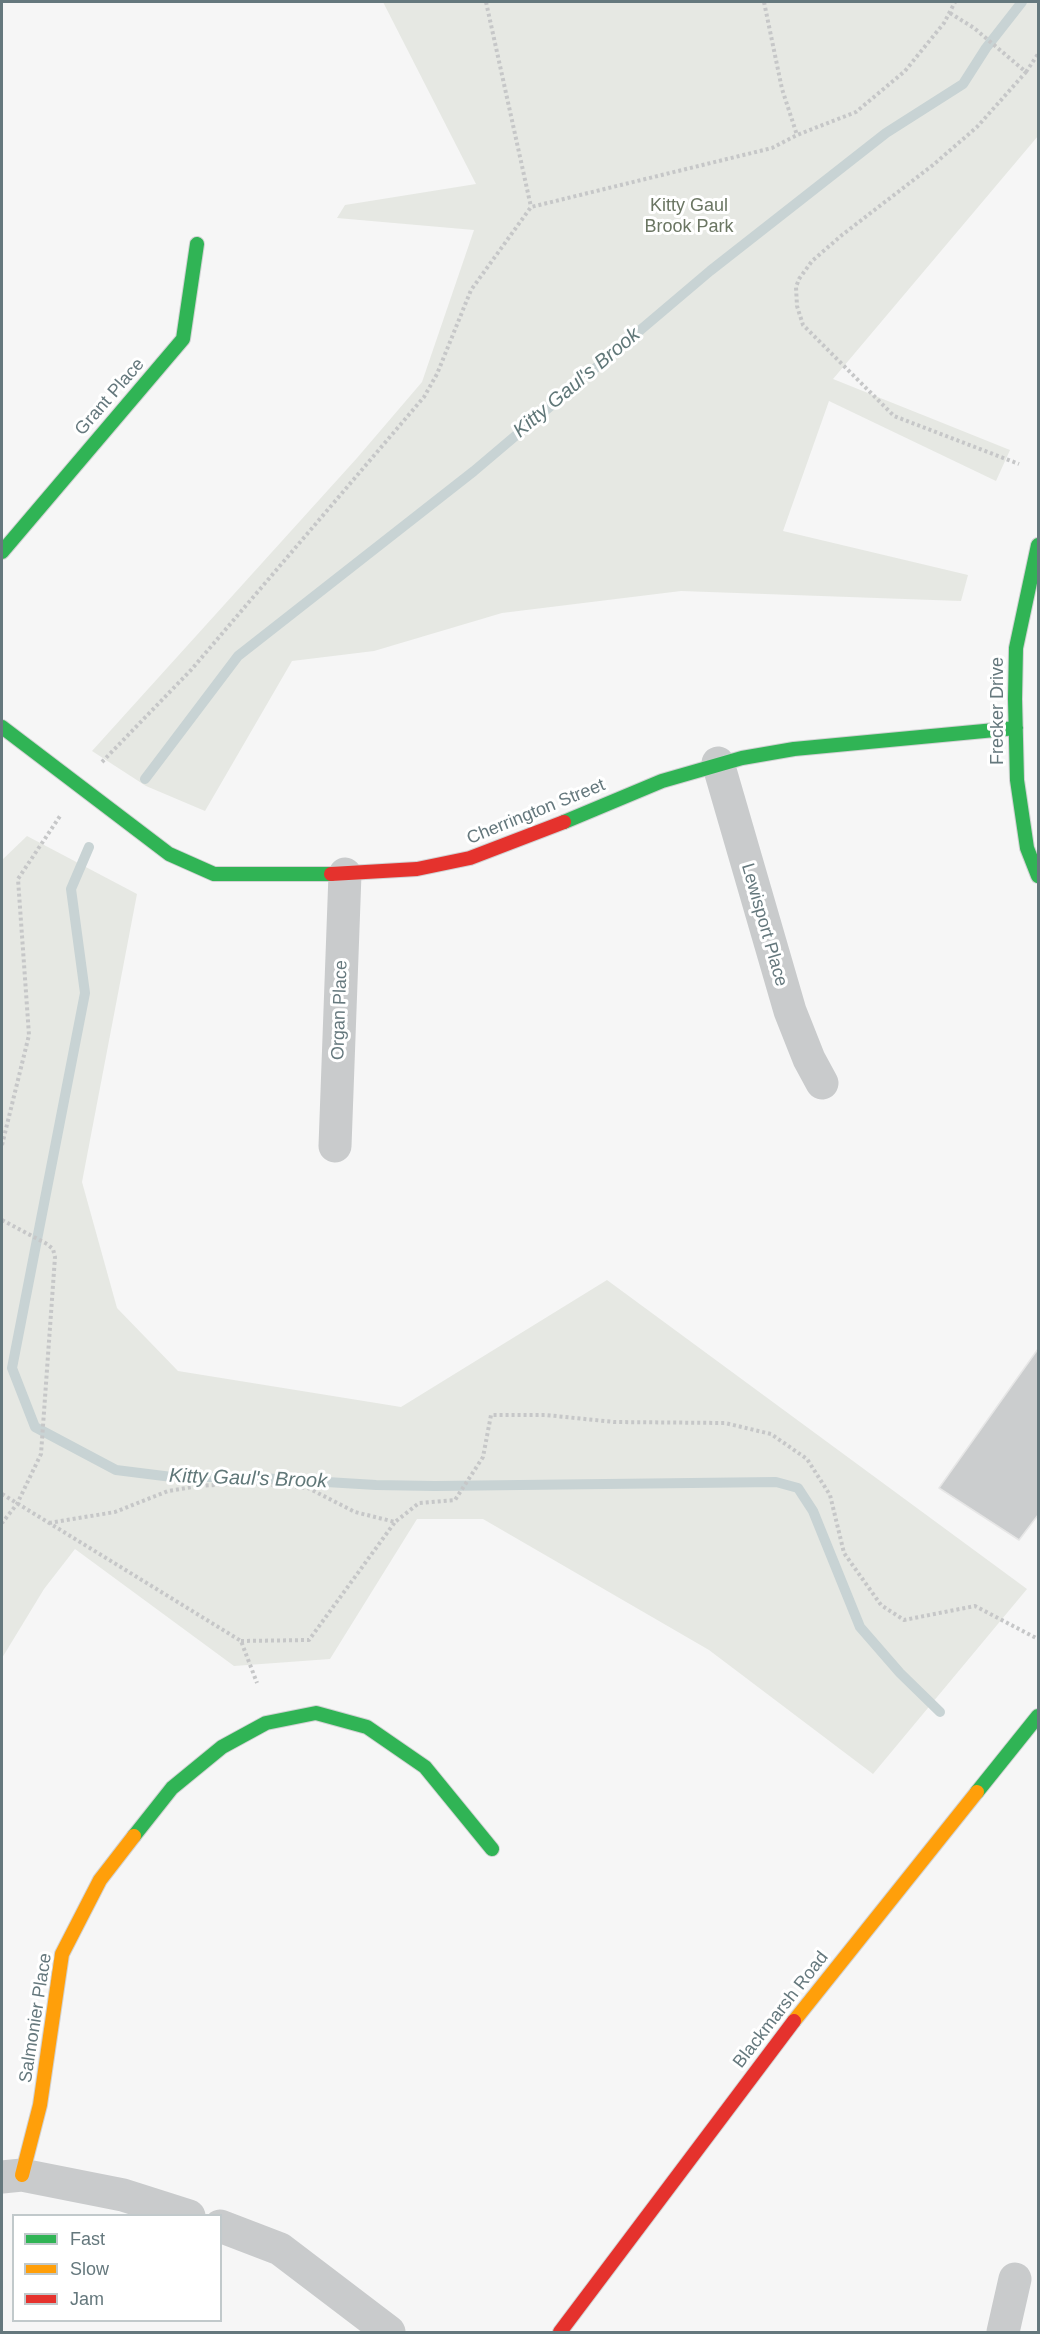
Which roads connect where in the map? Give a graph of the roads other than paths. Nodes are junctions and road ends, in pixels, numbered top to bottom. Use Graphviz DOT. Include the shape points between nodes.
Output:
graph roads {
  1 [pos="197,244"];
  2 [pos="1038,545"];
  3 [pos="2,552"];
  4 [pos="2,727"];
  5 [pos="1016,728"];
  6 [pos="718,763"];
  7 [pos="345,874"];
  8 [pos="1038,876"];
  9 [pos="822,1083"];
  10 [pos="335,1146"];
  11 [pos="1038,1716"];
  12 [pos="492,1849"];
  13 [pos="12,2176"];
  14 [pos="183,2214"];
  15 [pos="222,2227"];
  16 [pos="1015,2279"];
  17 [pos="389,2332"];
  18 [pos="560,2332"];
  19 [pos="1003,2332"];
  1 -- 3 [label="street, Grant Place" via="183,339"];
  2 -- 5 [label="street, Frecker Drive" via="1016,648"];
  4 -- 7 [label="street, Cherrington Street" via="169,854 214,874"];
  5 -- 6 [label="street, Cherrington Street" via="794,749"];
  5 -- 8 [label="street, Frecker Drive" via="1017,780 1025,836"];
  6 -- 7 [label="street, Cherrington Street" via="662,781 470,858 407,870"];
  6 -- 9 [label="street, Lewisport Place" via="790,1011"];
  7 -- 10 [label="street, Organ Place"];
  11 -- 18 [label="street, Blackmarsh Road" via="783,2035"];
  12 -- 13 [label="street, Salmonier Place" via="425,1767 366,1727 316,1713 266,1723 222,1747 172,1788 100,1880 62,1954 40,2105"];
  13 -- 14 [label="street" via="123,2195"];
  15 -- 17 [label="street" via="280,2249"];
  16 -- 19 [label="street"];
}
